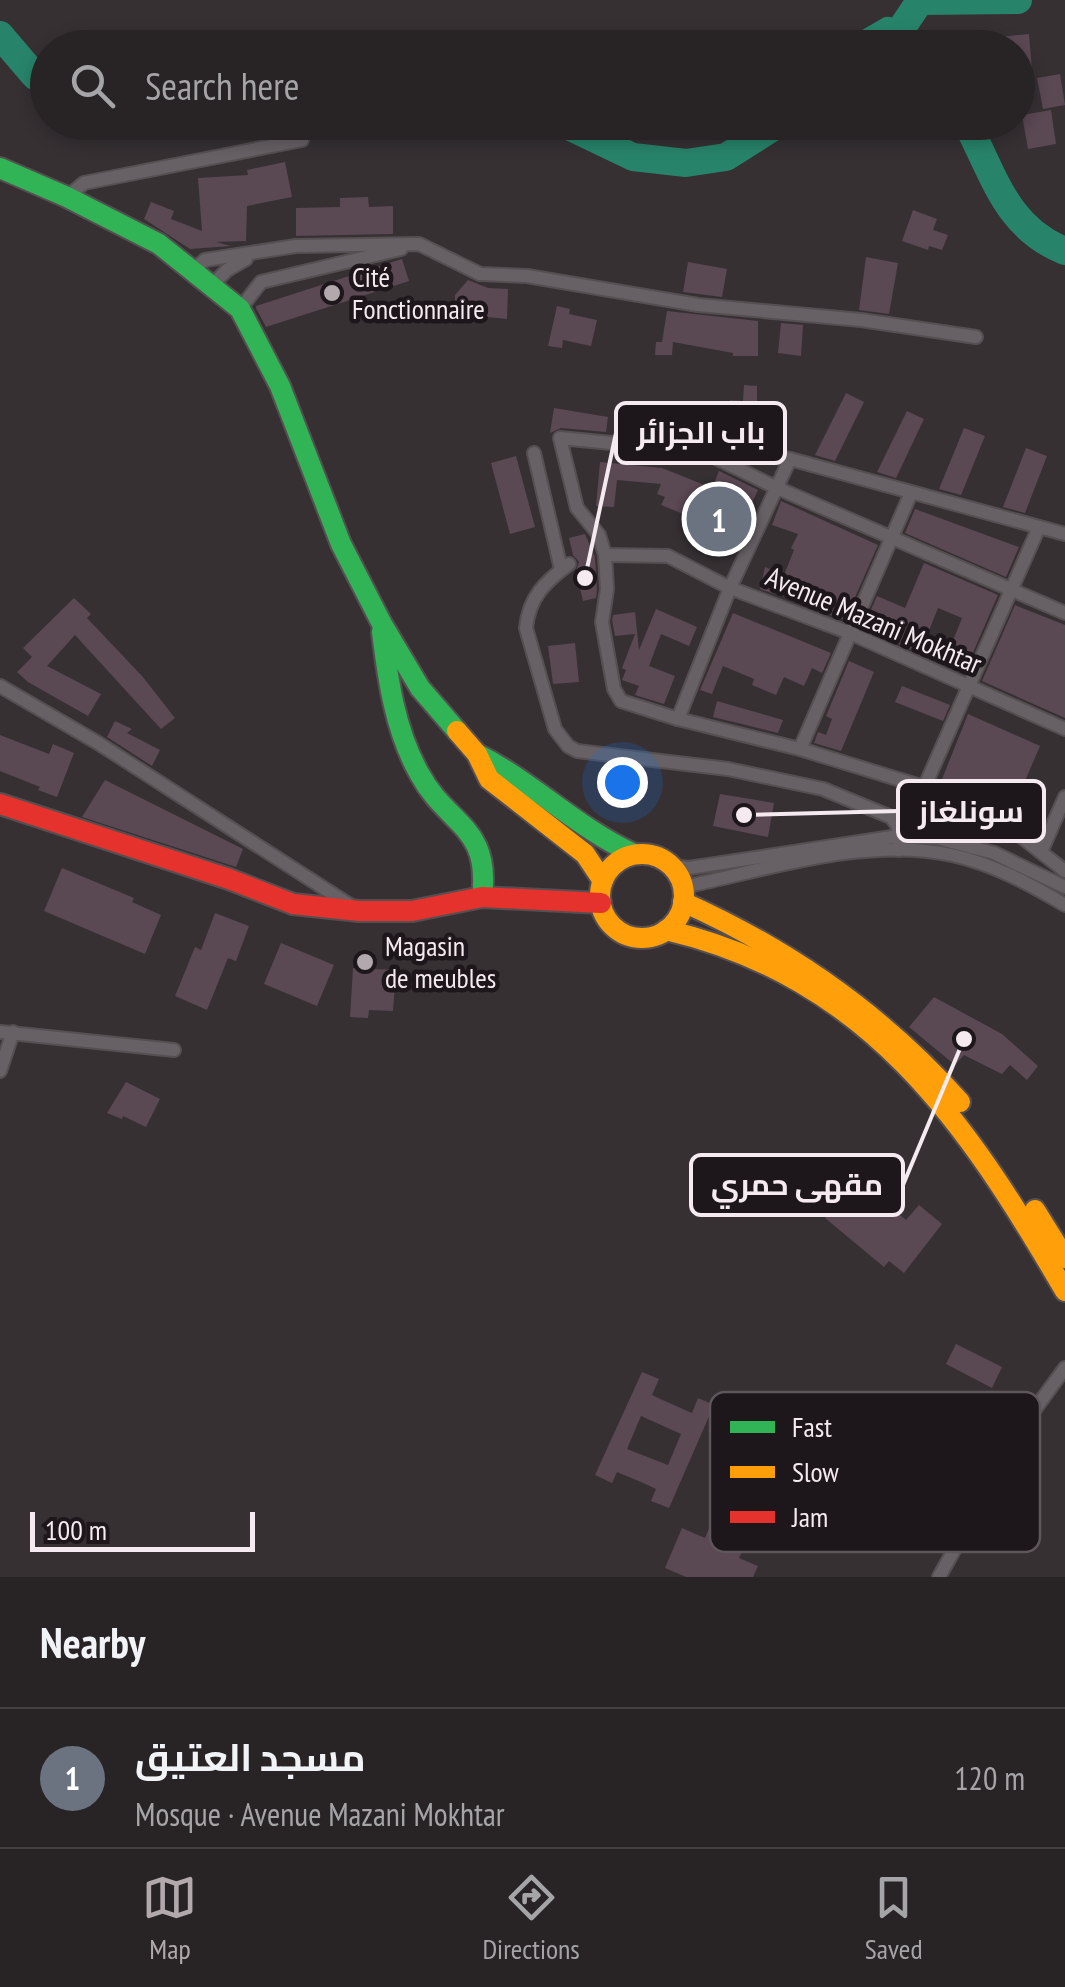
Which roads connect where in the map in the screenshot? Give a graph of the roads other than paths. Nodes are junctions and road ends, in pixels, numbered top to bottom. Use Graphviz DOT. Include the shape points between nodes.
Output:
graph roads {
  1 [pos="302,140"];
  2 [pos="0,168"];
  3 [pos="66,197"];
  4 [pos="418,244"];
  5 [pos="260,252"];
  6 [pos="194,269"];
  7 [pos="213,284"];
  8 [pos="240,309"];
  9 [pos="976,337"];
  10 [pos="704,452"];
  11 [pos="534,453"];
  12 [pos="790,459"];
  13 [pos="776,487"];
  14 [pos="911,493"];
  15 [pos="1039,527"];
  16 [pos="1065,534"];
  17 [pos="891,538"];
  18 [pos="605,556"];
  19 [pos="730,588"];
  20 [pos="1011,590"];
  21 [pos="1065,613"];
  22 [pos="382,624"];
  23 [pos="850,634"];
  24 [pos="0,686"];
  25 [pos="971,687"];
  26 [pos="678,720"];
  27 [pos="1065,729"];
  28 [pos="800,749"];
  29 [pos="477,754"];
  30 [pos="924,788"];
  31 [pos="1065,797"];
  32 [pos="0,804"];
  33 [pos="899,843"];
  34 [pos="1041,852"];
  35 [pos="634,854"];
  36 [pos="672,866"];
  37 [pos="1065,871"];
  38 [pos="603,881"];
  39 [pos="1065,887"];
  40 [pos="482,898"];
  41 [pos="684,898"];
  42 [pos="600,903"];
  43 [pos="1065,905"];
  44 [pos="360,911"];
  45 [pos="666,930"];
  46 [pos="6,1032"];
  47 [pos="174,1050"];
  48 [pos="0,1071"];
  49 [pos="1065,1258"];
  50 [pos="1065,1291"];
  51 [pos="1065,1368"];
  52 [pos="1040,1402"];
  53 [pos="953,1552"];
  54 [pos="939,1577"];
  1 -- 3 [label="street" via="84,183"];
  2 -- 3 [label="main road"];
  3 -- 6 [label="main road"];
  4 -- 5 [label="street"];
  4 -- 8 [label="street" via="261,282"];
  4 -- 9 [label="street" via="480,274"];
  5 -- 6 [label="street" via="206,260"];
  5 -- 7 [label="street"];
  6 -- 7 [label="main road"];
  7 -- 8 [label="main road"];
  8 -- 22 [label="main road"];
  10 -- 12 [label="street"];
  10 -- 13 [label="street"];
  10 -- 18 [label="street" via="560,438 576,508 599,535"];
  11 -- 33 [label="street" via="565,566 537,592 526,628 555,729 568,746 823,789 892,817"];
  12 -- 13 [label="street"];
  12 -- 14 [label="street"];
  13 -- 17 [label="street"];
  13 -- 19 [label="street"];
  14 -- 15 [label="street"];
  14 -- 17 [label="street"];
  15 -- 16 [label="street"];
  15 -- 20 [label="street"];
  17 -- 20 [label="street"];
  17 -- 23 [label="street"];
  18 -- 19 [label="street, Avenue Mazani Mokhtar" via="668,556"];
  18 -- 26 [label="street" via="602,622 614,690 620,702"];
  19 -- 23 [label="street, Avenue Mazani Mokhtar"];
  19 -- 26 [label="street"];
  20 -- 21 [label="street"];
  20 -- 25 [label="street"];
  22 -- 29 [label="main road" via="420,688"];
  22 -- 40 [label="main road" via="400,729 420,775 478,845"];
  23 -- 25 [label="street, Avenue Mazani Mokhtar"];
  23 -- 28 [label="street"];
  24 -- 44 [label="street"];
  25 -- 27 [label="street, Avenue Mazani Mokhtar"];
  25 -- 30 [label="street"];
  26 -- 28 [label="street"];
  28 -- 30 [label="street"];
  29 -- 35 [label="main road"];
  29 -- 38 [label="main road" via="489,779 586,854"];
  30 -- 34 [label="street" via="996,818"];
  31 -- 34 [label="street"];
  32 -- 44 [label="main road" via="293,904"];
  33 -- 36 [label="street"];
  33 -- 39 [label="street" via="937,838 994,853"];
  33 -- 41 [label="street" via="693,885"];
  33 -- 43 [label="street" via="989,866"];
  34 -- 37 [label="street"];
  35 -- 36 [label="main road"];
  35 -- 38 [label="main road"];
  36 -- 41 [label="main road"];
  38 -- 42 [label="main road"];
  40 -- 42 [label="main road"];
  40 -- 44 [label="main road" via="412,911"];
  41 -- 45 [label="main road"];
  41 -- 49 [label="main road" via="858,1002 901,1039 982,1128"];
  42 -- 45 [label="main road" via="611,924 631,936"];
  45 -- 50 [label="main road" via="740,951 858,1022 942,1102 979,1150"];
  46 -- 47 [label="street"];
  46 -- 48 [label="street"];
  51 -- 52 [label="street"];
  53 -- 54 [label="street"];
}
